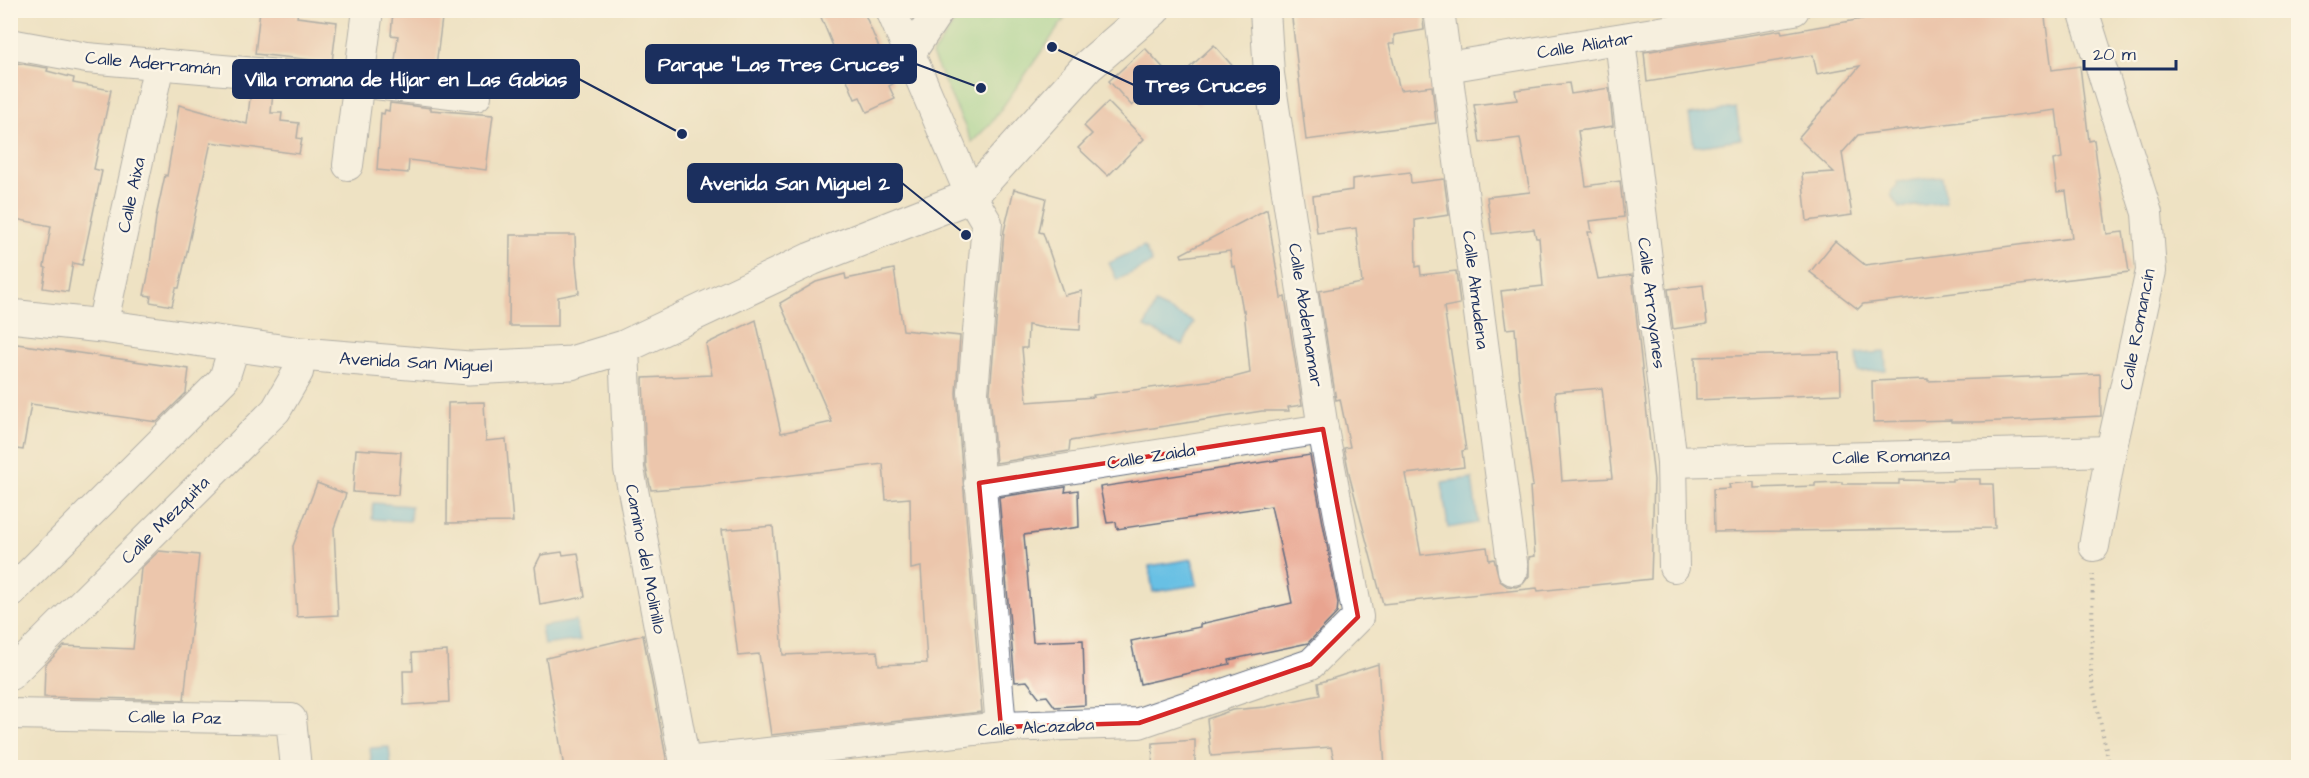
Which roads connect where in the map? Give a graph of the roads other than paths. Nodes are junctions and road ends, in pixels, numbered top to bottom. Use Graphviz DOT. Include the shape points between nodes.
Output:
graph roads {
  1 [pos="368,10"];
  2 [pos="891,10"];
  3 [pos="939,10"];
  4 [pos="1153,10"];
  5 [pos="1265,10"];
  6 [pos="1439,10"];
  7 [pos="1794,10"];
  8 [pos="2083,10"];
  9 [pos="1620,40"];
  10 [pos="10,44"];
  11 [pos="909,55"];
  12 [pos="159,64"];
  13 [pos="1447,67"];
  14 [pos="358,82"];
  15 [pos="476,96"];
  16 [pos="348,165"];
  17 [pos="971,196"];
  18 [pos="10,316"];
  19 [pos="102,326"];
  20 [pos="235,344"];
  21 [pos="624,347"];
  22 [pos="301,354"];
  23 [pos="1323,429"];
  24 [pos="2111,451"];
  25 [pos="1672,462"];
  26 [pos="979,483"];
  27 [pos="2094,546"];
  28 [pos="1674,567"];
  29 [pos="1513,570"];
  30 [pos="10,593"];
  31 [pos="1358,617"];
  32 [pos="10,675"];
  33 [pos="10,714"];
  34 [pos="1001,728"];
  35 [pos="686,765"];
  36 [pos="296,768"];
  1 -- 14 [label="street"];
  2 -- 11 [label="street"];
  3 -- 11 [label="street"];
  4 -- 17 [label="street" via="1088,66"];
  5 -- 23 [label="street, Calle Abdenhamar" via="1269,74"];
  6 -- 13 [label="street, Calle Almudena"];
  7 -- 9 [label="street, Calle Aliatar"];
  8 -- 24 [label="street, Calle Romancín" via="2147,213 2151,271"];
  9 -- 13 [label="street, Calle Aliatar"];
  9 -- 25 [label="street, Calle Arrayanes"];
  10 -- 12 [label="street, Calle Aderramán" via="87,58"];
  11 -- 17 [label="street"];
  12 -- 14 [label="street, Calle Aderramán"];
  12 -- 19 [label="street, Calle Aixa"];
  13 -- 29 [label="street, Calle Almudena"];
  14 -- 15 [label="street, Calle Aderramán"];
  14 -- 16 [label="street"];
  17 -- 21 [label="street, Avenida San Miguel" via="811,259"];
  17 -- 26 [label="street" via="987,223 973,392"];
  18 -- 19 [label="street, Avenida San Miguel"];
  19 -- 20 [label="street, Avenida San Miguel"];
  20 -- 22 [label="street, Avenida San Miguel"];
  20 -- 30 [label="street" via="224,379"];
  21 -- 22 [label="street, Avenida San Miguel" via="571,363 469,368"];
  21 -- 35 [label="street, Camino del Molinillo" via="629,469"];
  22 -- 32 [label="street, Calle Mezquita" via="298,372 276,410"];
  23 -- 26 [label="street, Calle Zaida"];
  23 -- 31 [label="street, Calle Abdenhamar"];
  24 -- 25 [label="street, Calle Romanza"];
  24 -- 27 [label="street, Calle Romancín"];
  25 -- 28 [label="street, Calle Arrayanes"];
  26 -- 34 [label="street"];
  31 -- 34 [label="street, Calle Alcazaba" via="1311,664 1139,723"];
  33 -- 36 [label="street, Calle la Paz" via="291,719"];
  34 -- 35 [label="street, Calle Alcazaba"];
}
